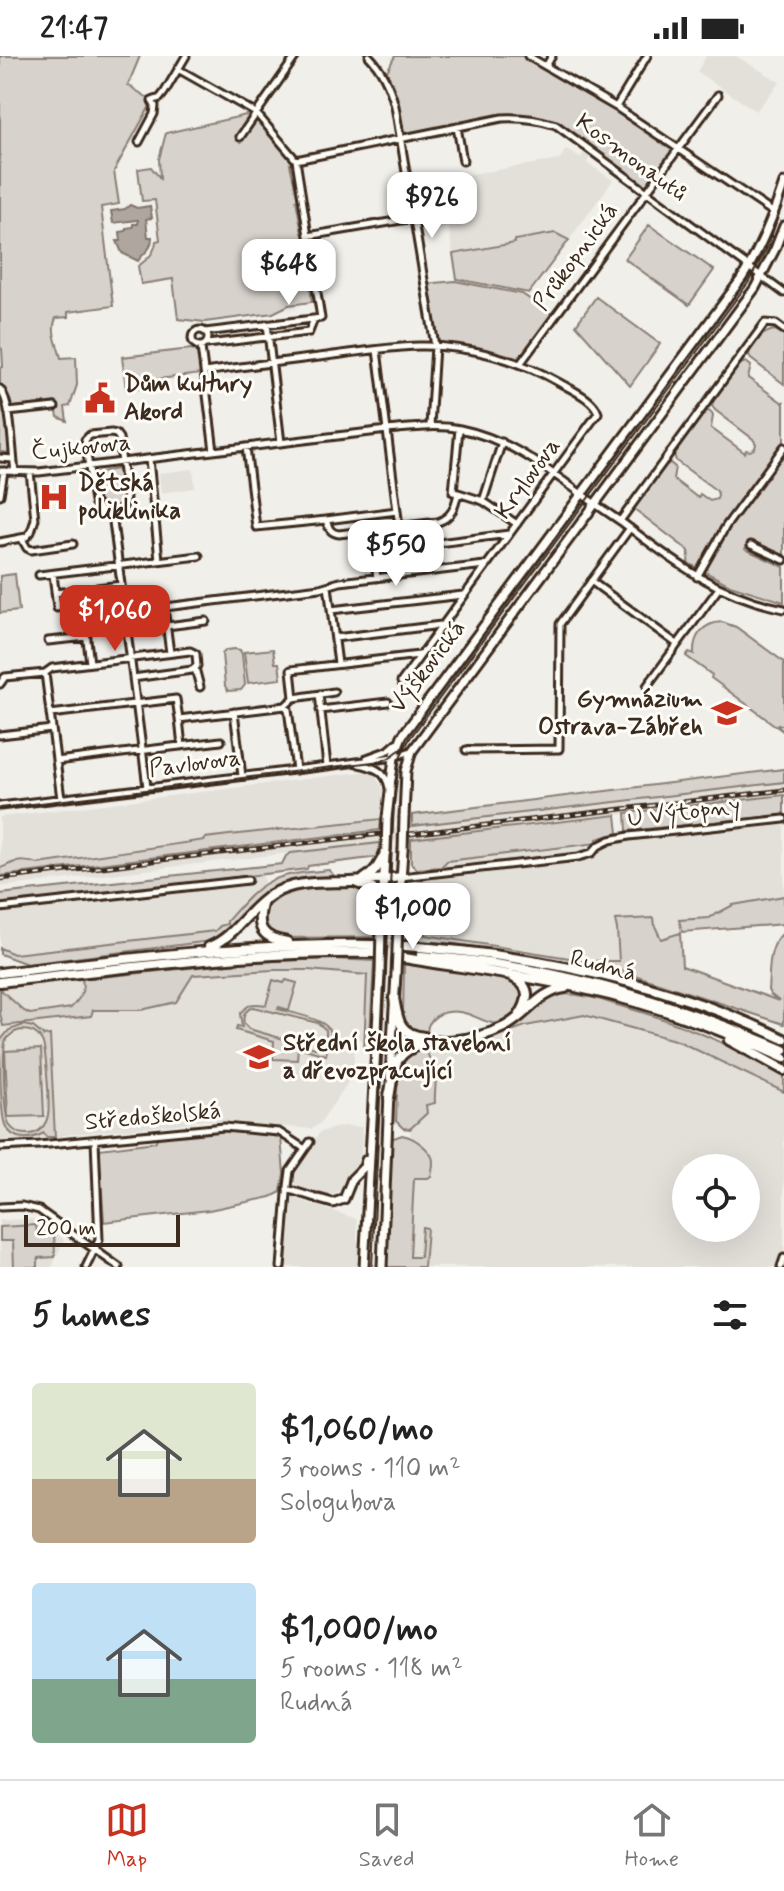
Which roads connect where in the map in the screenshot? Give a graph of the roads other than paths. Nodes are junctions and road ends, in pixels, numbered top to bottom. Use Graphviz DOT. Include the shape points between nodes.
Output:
graph roads {
  1 [pos="186,56"];
  2 [pos="296,56"];
  3 [pos="369,56"];
  4 [pos="528,56"];
  5 [pos="552,56"];
  6 [pos="647,56"];
  7 [pos="546,66"];
  8 [pos="178,69"];
  9 [pos="718,95"];
  10 [pos="616,107"];
  11 [pos="256,113"];
  12 [pos="457,127"];
  13 [pos="240,137"];
  14 [pos="400,139"];
  15 [pos="139,142"];
  16 [pos="680,148"];
  17 [pos="296,160"];
  18 [pos="463,161"];
  19 [pos="784,183"];
  20 [pos="647,191"];
  21 [pos="775,213"];
  22 [pos="413,218"];
  23 [pos="784,226"];
  24 [pos="308,236"];
  25 [pos="748,268"];
  26 [pos="762,277"];
  27 [pos="784,293"];
  28 [pos="314,319"];
  29 [pos="267,324"];
  30 [pos="784,330"];
  31 [pos="205,332"];
  32 [pos="269,336"];
  33 [pos="204,345"];
  34 [pos="435,346"];
  35 [pos="377,350"];
  36 [pos="272,363"];
  37 [pos="520,364"];
  38 [pos="204,372"];
  39 [pos="0,389"];
  40 [pos="55,407"];
  41 [pos="8,412"];
  42 [pos="430,426"];
  43 [pos="459,429"];
  44 [pos="387,430"];
  45 [pos="502,442"];
  46 [pos="281,443"];
  47 [pos="246,447"];
  48 [pos="784,447"];
  49 [pos="214,451"];
  50 [pos="668,457"];
  51 [pos="0,458"];
  52 [pos="13,459"];
  53 [pos="149,459"];
  54 [pos="123,462"];
  55 [pos="676,463"];
  56 [pos="89,466"];
  57 [pos="2,471"];
  58 [pos="15,472"];
  59 [pos="30,472"];
  60 [pos="554,473"];
  61 [pos="455,492"];
  62 [pos="581,494"];
  63 [pos="0,495"];
  64 [pos="483,501"];
  65 [pos="594,504"];
  66 [pos="397,511"];
  67 [pos="112,514"];
  68 [pos="326,520"];
  69 [pos="620,521"];
  70 [pos="517,524"];
  71 [pos="399,527"];
  72 [pos="630,528"];
  73 [pos="371,530"];
  74 [pos="510,534"];
  75 [pos="22,539"];
  76 [pos="0,542"];
  77 [pos="73,544"];
  78 [pos="751,545"];
  79 [pos="407,547"];
  80 [pos="199,556"];
  81 [pos="159,560"];
  82 [pos="784,560"];
  83 [pos="118,565"];
  84 [pos="486,565"];
  85 [pos="53,574"];
  86 [pos="39,575"];
  87 [pos="697,577"];
  88 [pos="377,578"];
  89 [pos="591,581"];
  90 [pos="121,585"];
  91 [pos="328,586"];
  92 [pos="719,588"];
  93 [pos="55,593"];
  94 [pos="464,595"];
  95 [pos="164,607"];
  96 [pos="57,608"];
  97 [pos="784,609"];
  98 [pos="331,610"];
  99 [pos="124,612"];
  100 [pos="206,621"];
  101 [pos="442,625"];
  102 [pos="167,626"];
  103 [pos="87,637"];
  104 [pos="335,638"];
  105 [pos="48,641"];
  106 [pos="677,644"];
  107 [pos="170,653"];
  108 [pos="420,655"];
  109 [pos="130,658"];
  110 [pos="90,663"];
  111 [pos="338,664"];
  112 [pos="195,668"];
  113 [pos="45,673"];
  114 [pos="133,678"];
  115 [pos="401,682"];
  116 [pos="0,684"];
  117 [pos="647,686"];
  118 [pos="200,687"];
  119 [pos="334,692"];
  120 [pos="319,694"];
  121 [pos="294,698"];
  122 [pos="388,702"];
  123 [pos="136,704"];
  124 [pos="285,706"];
  125 [pos="320,710"];
  126 [pos="234,712"];
  127 [pos="50,714"];
  128 [pos="179,719"];
  129 [pos="52,729"];
  130 [pos="0,735"];
  131 [pos="402,736"];
  132 [pos="221,741"];
  133 [pos="182,746"];
  134 [pos="466,750"];
  135 [pos="142,751"];
  136 [pos="412,751"];
  137 [pos="394,757"];
  138 [pos="56,761"];
  139 [pos="354,763"];
  140 [pos="327,766"];
  141 [pos="296,770"];
  142 [pos="406,771"];
  143 [pos="242,776"];
  144 [pos="147,787"];
  145 [pos="389,791"];
  146 [pos="61,799"];
  147 [pos="0,806"];
  148 [pos="784,819"];
  149 [pos="386,852"];
  150 [pos="401,877"];
  151 [pos="384,879"];
  152 [pos="248,880"];
  153 [pos="353,882"];
  154 [pos="263,901"];
  155 [pos="382,904"];
  156 [pos="0,908"];
  157 [pos="304,945"];
  158 [pos="200,950"];
  159 [pos="405,953"];
  160 [pos="0,973"];
  161 [pos="501,973"];
  162 [pos="0,982"];
  163 [pos="582,988"];
  164 [pos="394,998"];
  165 [pos="670,1013"];
  166 [pos="516,1019"];
  167 [pos="784,1036"];
  168 [pos="431,1039"];
  169 [pos="376,1040"];
  170 [pos="392,1040"];
  171 [pos="784,1050"];
  172 [pos="784,1058"];
  173 [pos="784,1070"];
  174 [pos="389,1098"];
  175 [pos="373,1119"];
  176 [pos="95,1140"];
  177 [pos="310,1142"];
  178 [pos="0,1147"];
  179 [pos="305,1149"];
  180 [pos="287,1189"];
  181 [pos="319,1199"];
  182 [pos="0,1207"];
  183 [pos="94,1249"];
  184 [pos="784,1258"];
  185 [pos="86,1267"];
  186 [pos="119,1267"];
  187 [pos="281,1267"];
  188 [pos="364,1267"];
  189 [pos="382,1267"];
  190 [pos="781,1267"];
  1 -- 8 [label="street"];
  2 -- 11 [label="street"];
  3 -- 14 [label="street" via="390,88"];
  4 -- 7 [label="street"];
  5 -- 7 [label="street"];
  6 -- 10 [label="street"];
  7 -- 10 [label="street"];
  8 -- 11 [label="street"];
  8 -- 15 [label="street" via="160,98 152,101 154,114"];
  9 -- 16 [label="street, Průkopnická"];
  10 -- 16 [label="street"];
  11 -- 13 [label="street"];
  11 -- 17 [label="street"];
  12 -- 14 [label="street, Kosmonautů"];
  12 -- 18 [label="street"];
  12 -- 20 [label="street, Kosmonautů" via="522,117 556,125"];
  14 -- 17 [label="street, Kosmonautů"];
  14 -- 22 [label="street"];
  16 -- 20 [label="street, Průkopnická"];
  16 -- 21 [label="street"];
  17 -- 24 [label="street"];
  19 -- 21 [label="street, Výškovická"];
  20 -- 25 [label="street, Kosmonautů"];
  20 -- 37 [label="street, Průkopnická"];
  21 -- 25 [label="street, Výškovická"];
  22 -- 24 [label="street"];
  22 -- 34 [label="street"];
  23 -- 26 [label="street, Výškovická"];
  24 -- 28 [label="street" via="321,318"];
  25 -- 26 [label="street, Kosmonautů"];
  25 -- 62 [label="street, Výškovická"];
  26 -- 27 [label="street, Kosmonautů"];
  26 -- 65 [label="street, Výškovická"];
  28 -- 29 [label="street"];
  28 -- 32 [label="street" via="309,332"];
  29 -- 31 [label="street"];
  29 -- 32 [label="street"];
  30 -- 50 [label="street" via="765,323"];
  31 -- 33 [label="street" via="209,337"];
  31 -- 33 [label="street" via="193,336 194,344"];
  32 -- 33 [label="street"];
  32 -- 36 [label="street"];
  33 -- 38 [label="street"];
  34 -- 35 [label="street"];
  34 -- 37 [label="street"];
  34 -- 42 [label="street"];
  35 -- 36 [label="street"];
  35 -- 44 [label="street"];
  36 -- 38 [label="street"];
  36 -- 46 [label="street"];
  37 -- 60 [label="street, Krylovova" via="575,391 598,413"];
  38 -- 49 [label="street"];
  39 -- 41 [label="street, Čujkovova"];
  40 -- 41 [label="street"];
  41 -- 52 [label="street, Čujkovova"];
  42 -- 43 [label="street, Čujkovova"];
  42 -- 44 [label="street, Čujkovova"];
  43 -- 45 [label="street, Čujkovova"];
  43 -- 61 [label="street"];
  44 -- 46 [label="street, Čujkovova"];
  44 -- 66 [label="street"];
  45 -- 60 [label="street, Čujkovova"];
  45 -- 64 [label="street"];
  46 -- 47 [label="street, Čujkovova"];
  47 -- 49 [label="street, Čujkovova"];
  47 -- 68 [label="street" via="256,527"];
  48 -- 87 [label="street" via="726,526"];
  49 -- 53 [label="street, Čujkovova"];
  50 -- 55 [label="street"];
  50 -- 69 [label="street"];
  51 -- 52 [label="street"];
  52 -- 58 [label="street, Čujkovova"];
  53 -- 54 [label="street, Čujkovova"];
  53 -- 81 [label="street"];
  54 -- 56 [label="street, Čujkovova"];
  54 -- 56 [label="street" via="116,434 90,435"];
  54 -- 67 [label="street" via="126,500"];
  56 -- 59 [label="street, Čujkovova"];
  56 -- 67 [label="street" via="94,502"];
  57 -- 58 [label="street, Čujkovova"];
  57 -- 63 [label="street"];
  58 -- 59 [label="street, Čujkovova"];
  59 -- 75 [label="street" via="35,525"];
  60 -- 62 [label="street, Čujkovova"];
  60 -- 70 [label="street, Krylovova"];
  61 -- 64 [label="street"];
  61 -- 71 [label="street" via="455,506 445,519"];
  62 -- 65 [label="street, Čujkovova"];
  62 -- 131 [label="street, Výškovická"];
  64 -- 70 [label="street"];
  65 -- 69 [label="street, Čujkovova"];
  65 -- 136 [label="street, Výškovická"];
  66 -- 68 [label="street"];
  66 -- 71 [label="street"];
  67 -- 83 [label="street"];
  68 -- 73 [label="street" via="334,533"];
  69 -- 72 [label="street, Čujkovova"];
  70 -- 74 [label="street, Krylovova"];
  71 -- 73 [label="street"];
  72 -- 87 [label="street, Čujkovova"];
  72 -- 89 [label="street"];
  73 -- 88 [label="street"];
  74 -- 79 [label="street"];
  74 -- 84 [label="street, Krylovova"];
  75 -- 76 [label="street"];
  75 -- 77 [label="street" via="31,550"];
  78 -- 82 [label="street"];
  80 -- 81 [label="street"];
  81 -- 83 [label="street"];
  83 -- 85 [label="street"];
  83 -- 90 [label="street"];
  84 -- 88 [label="street"];
  84 -- 94 [label="street, Krylovova"];
  85 -- 86 [label="street"];
  85 -- 93 [label="street"];
  87 -- 92 [label="street, Čujkovova"];
  88 -- 91 [label="street"];
  89 -- 106 [label="street"];
  89 -- 134 [label="street" via="560,624 559,749"];
  90 -- 93 [label="street"];
  90 -- 99 [label="street"];
  91 -- 95 [label="street"];
  91 -- 98 [label="street"];
  92 -- 97 [label="street, Čujkovova"];
  92 -- 106 [label="street"];
  93 -- 96 [label="street"];
  94 -- 98 [label="street"];
  94 -- 101 [label="street, Krylovova"];
  95 -- 99 [label="street"];
  95 -- 102 [label="street"];
  98 -- 104 [label="street"];
  99 -- 103 [label="street" via="84,617"];
  99 -- 109 [label="street"];
  100 -- 102 [label="street"];
  101 -- 104 [label="street"];
  101 -- 108 [label="street, Krylovova"];
  102 -- 107 [label="street"];
  103 -- 105 [label="street"];
  103 -- 110 [label="street"];
  104 -- 111 [label="street"];
  106 -- 117 [label="street"];
  107 -- 109 [label="street"];
  107 -- 112 [label="street" via="196,654"];
  108 -- 111 [label="street"];
  108 -- 115 [label="street, Krylovova"];
  109 -- 110 [label="street"];
  109 -- 114 [label="street"];
  110 -- 113 [label="street"];
  111 -- 121 [label="street" via="291,670"];
  112 -- 114 [label="street"];
  112 -- 118 [label="street"];
  113 -- 116 [label="street" via="5,677"];
  113 -- 127 [label="street"];
  114 -- 123 [label="street"];
  119 -- 120 [label="street"];
  120 -- 121 [label="street"];
  120 -- 125 [label="street"];
  121 -- 124 [label="street"];
  122 -- 125 [label="street"];
  123 -- 127 [label="street"];
  123 -- 128 [label="street" via="176,699"];
  123 -- 135 [label="street"];
  124 -- 126 [label="street"];
  124 -- 141 [label="street"];
  125 -- 140 [label="street"];
  126 -- 128 [label="street"];
  126 -- 143 [label="street"];
  127 -- 129 [label="street"];
  128 -- 133 [label="street"];
  129 -- 130 [label="street"];
  129 -- 138 [label="street"];
  131 -- 137 [label="street, Výškovická"];
  131 -- 139 [label="street" via="389,750"];
  132 -- 133 [label="street"];
  133 -- 135 [label="street"];
  135 -- 138 [label="street"];
  135 -- 144 [label="street"];
  136 -- 137 [label="street, Pavlovova"];
  136 -- 142 [label="street, Výškovická"];
  137 -- 139 [label="street, Pavlovova"];
  137 -- 142 [label="street"];
  137 -- 145 [label="street, Výškovická"];
  138 -- 146 [label="street"];
  139 -- 140 [label="street, Pavlovova"];
  139 -- 145 [label="street" via="378,769"];
  140 -- 141 [label="street, Pavlovova"];
  141 -- 143 [label="street, Pavlovova"];
  142 -- 150 [label="street, Výškovická, bridge"];
  143 -- 144 [label="street, Pavlovova"];
  144 -- 146 [label="street, Pavlovova"];
  145 -- 149 [label="street, Výškovická, bridge"];
  146 -- 147 [label="street, Pavlovova"];
  148 -- 150 [label="street, U Výtopny" via="629,836 578,857"];
  149 -- 151 [label="street, Výškovická"];
  149 -- 153 [label="highway" via="371,875"];
  150 -- 151 [label="highway"];
  150 -- 164 [label="street, Výškovická, bridge"];
  151 -- 153 [label="highway"];
  151 -- 155 [label="street, Výškovická"];
  152 -- 156 [label="street"];
  153 -- 154 [label="highway" via="300,884"];
  153 -- 155 [label="highway" via="373,889"];
  154 -- 157 [label="highway" via="265,935"];
  154 -- 158 [label="highway" via="226,938"];
  155 -- 169 [label="street, Výškovická, bridge"];
  157 -- 158 [label="highway"];
  157 -- 162 [label="highway" via="375,949 217,958"];
  158 -- 160 [label="highway"];
  159 -- 161 [label="highway"];
  159 -- 167 [label="highway, Rudná" via="501,955 604,976"];
  159 -- 171 [label="highway, Rudná" via="500,964 599,985 665,1003"];
  161 -- 163 [label="highway"];
  161 -- 166 [label="highway" via="527,990 527,1002"];
  163 -- 165 [label="highway"];
  163 -- 166 [label="highway" via="551,992"];
  164 -- 168 [label="highway" via="404,1029"];
  164 -- 170 [label="street, Výškovická"];
  165 -- 172 [label="highway"];
  165 -- 173 [label="highway"];
  166 -- 168 [label="highway" via="463,1040"];
  168 -- 170 [label="highway"];
  168 -- 174 [label="highway" via="398,1057"];
  169 -- 170 [label="highway"];
  169 -- 175 [label="street, Výškovická"];
  170 -- 174 [label="street, Výškovická"];
  174 -- 189 [label="street, Výškovická"];
  175 -- 181 [label="street" via="366,1164 346,1196 336,1203"];
  175 -- 188 [label="street, Výškovická"];
  176 -- 178 [label="street, Středoškolská"];
  176 -- 179 [label="street, Středoškolská" via="224,1127 279,1132"];
  176 -- 183 [label="street" via="99,1240"];
  177 -- 179 [label="street"];
  179 -- 180 [label="street" via="290,1171"];
  180 -- 181 [label="street"];
  180 -- 187 [label="street"];
  182 -- 183 [label="street" via="39,1210"];
  183 -- 185 [label="street"];
  183 -- 186 [label="street"];
  184 -- 190 [label="street"];
}
